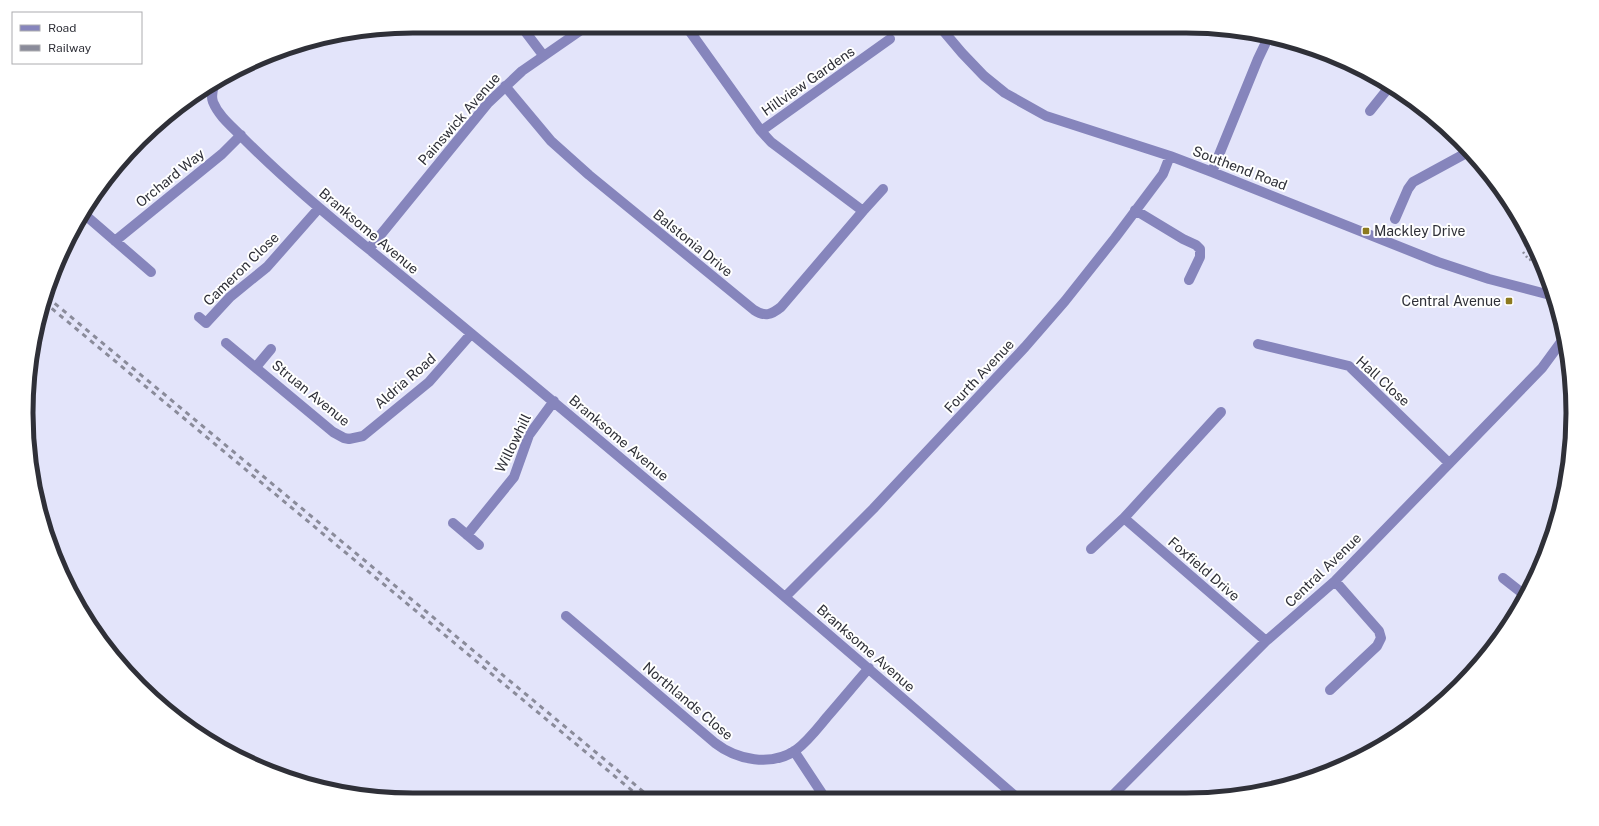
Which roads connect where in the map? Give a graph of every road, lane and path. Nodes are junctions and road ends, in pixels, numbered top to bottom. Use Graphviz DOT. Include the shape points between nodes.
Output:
graph roads {
  1 [pos="526,33"];
  2 [pos="577,33"];
  3 [pos="691,33"];
  4 [pos="946,33"];
  5 [pos="890,39"];
  6 [pos="1266,42"];
  7 [pos="543,56"];
  8 [pos="505,86"];
  9 [pos="1386,90"];
  10 [pos="209,92"];
  11 [pos="1370,111"];
  12 [pos="761,131"];
  13 [pos="241,135"];
  14 [pos="1464,154"];
  15 [pos="1170,156"];
  16 [pos="1212,172"];
  17 [pos="883,189"];
  18 [pos="319,208"];
  19 [pos="862,210"];
  20 [pos="1135,210"];
  21 [pos="88,217"];
  22 [pos="1395,219"];
  23 [pos="115,241"];
  24 [pos="369,249"];
  25 [pos="1523,252"];
  26 [pos="1533,259"];
  27 [pos="151,272"];
  28 [pos="1189,280"];
  29 [pos="1547,294"];
  30 [pos="199,317"];
  31 [pos="471,334"];
  32 [pos="226,343"];
  33 [pos="1258,344"];
  34 [pos="1560,344"];
  35 [pos="271,349"];
  36 [pos="256,367"];
  37 [pos="554,401"];
  38 [pos="1221,412"];
  39 [pos="349,439"];
  40 [pos="1448,463"];
  41 [pos="1124,518"];
  42 [pos="453,523"];
  43 [pos="467,535"];
  44 [pos="479,545"];
  45 [pos="1092,549"];
  46 [pos="1503,578"];
  47 [pos="1335,581"];
  48 [pos="1521,592"];
  49 [pos="785,597"];
  50 [pos="566,616"];
  51 [pos="1266,641"];
  52 [pos="869,668"];
  53 [pos="1330,690"];
  54 [pos="794,751"];
  55 [pos="822,793"];
  56 [pos="1011,793"];
  57 [pos="1115,793"];
  1 -- 7 [label="street"];
  2 -- 7 [label="street, Painswick Avenue"];
  3 -- 12 [label="street"];
  4 -- 15 [label="street, Southend Road" via="984,76 1005,93 1046,116"];
  5 -- 12 [label="street, Hillview Gardens"];
  6 -- 16 [label="street"];
  7 -- 8 [label="street, Painswick Avenue"];
  8 -- 19 [label="street, Balstonia Drive" via="551,141 584,171 761,314 768,315 781,307"];
  8 -- 24 [label="street, Painswick Avenue" via="488,103"];
  9 -- 11 [label="street"];
  10 -- 13 [label="street, Branksome Avenue" via="219,112"];
  12 -- 19 [label="street" via="771,142"];
  13 -- 18 [label="street, Branksome Avenue" via="275,170"];
  13 -- 23 [label="street, Orchard Way" via="222,154"];
  14 -- 22 [label="street" via="1413,182"];
  15 -- 16 [label="street, Southend Road"];
  15 -- 20 [label="street, Fourth Avenue" via="1163,174"];
  16 -- 29 [label="street, Southend Road" via="1438,262"];
  17 -- 19 [label="street, Balstonia Drive"];
  18 -- 24 [label="street, Branksome Avenue"];
  18 -- 30 [label="street, Cameron Close" via="267,267 230,297 206,323"];
  20 -- 28 [label="street" via="1200,249 1200,257"];
  20 -- 49 [label="street, Fourth Avenue" via="1092,268 1025,347 873,509"];
  21 -- 23 [label="street"];
  23 -- 27 [label="street"];
  24 -- 31 [label="street, Branksome Avenue"];
  25 -- 26 [label="path" via="1529,260"];
  31 -- 37 [label="street, Branksome Avenue"];
  31 -- 39 [label="street, Aldria Road" via="429,382 363,436"];
  32 -- 36 [label="street, Struan Avenue"];
  33 -- 40 [label="street, Hall Close" via="1349,366"];
  34 -- 40 [label="street, Central Avenue" via="1542,368"];
  35 -- 36 [label="street, Struan Avenue"];
  36 -- 39 [label="street, Struan Avenue" via="333,432"];
  37 -- 43 [label="street, Willowhill" via="529,435 514,476"];
  37 -- 49 [label="street, Branksome Avenue"];
  38 -- 41 [label="street"];
  40 -- 47 [label="street, Central Avenue"];
  41 -- 45 [label="street"];
  41 -- 51 [label="street, Foxfield Drive"];
  42 -- 43 [label="street"];
  43 -- 44 [label="street"];
  46 -- 48 [label="street"];
  47 -- 51 [label="street, Central Avenue"];
  47 -- 53 [label="street" via="1379,630 1381,638 1377,646"];
  49 -- 52 [label="street, Branksome Avenue"];
  50 -- 54 [label="street, Northlands Close" via="715,744 729,753 745,758 771,759"];
  51 -- 57 [label="street, Central Avenue"];
  52 -- 54 [label="street, Northlands Close" via="811,736"];
  52 -- 56 [label="street, Branksome Avenue"];
  54 -- 55 [label="street"];
}
